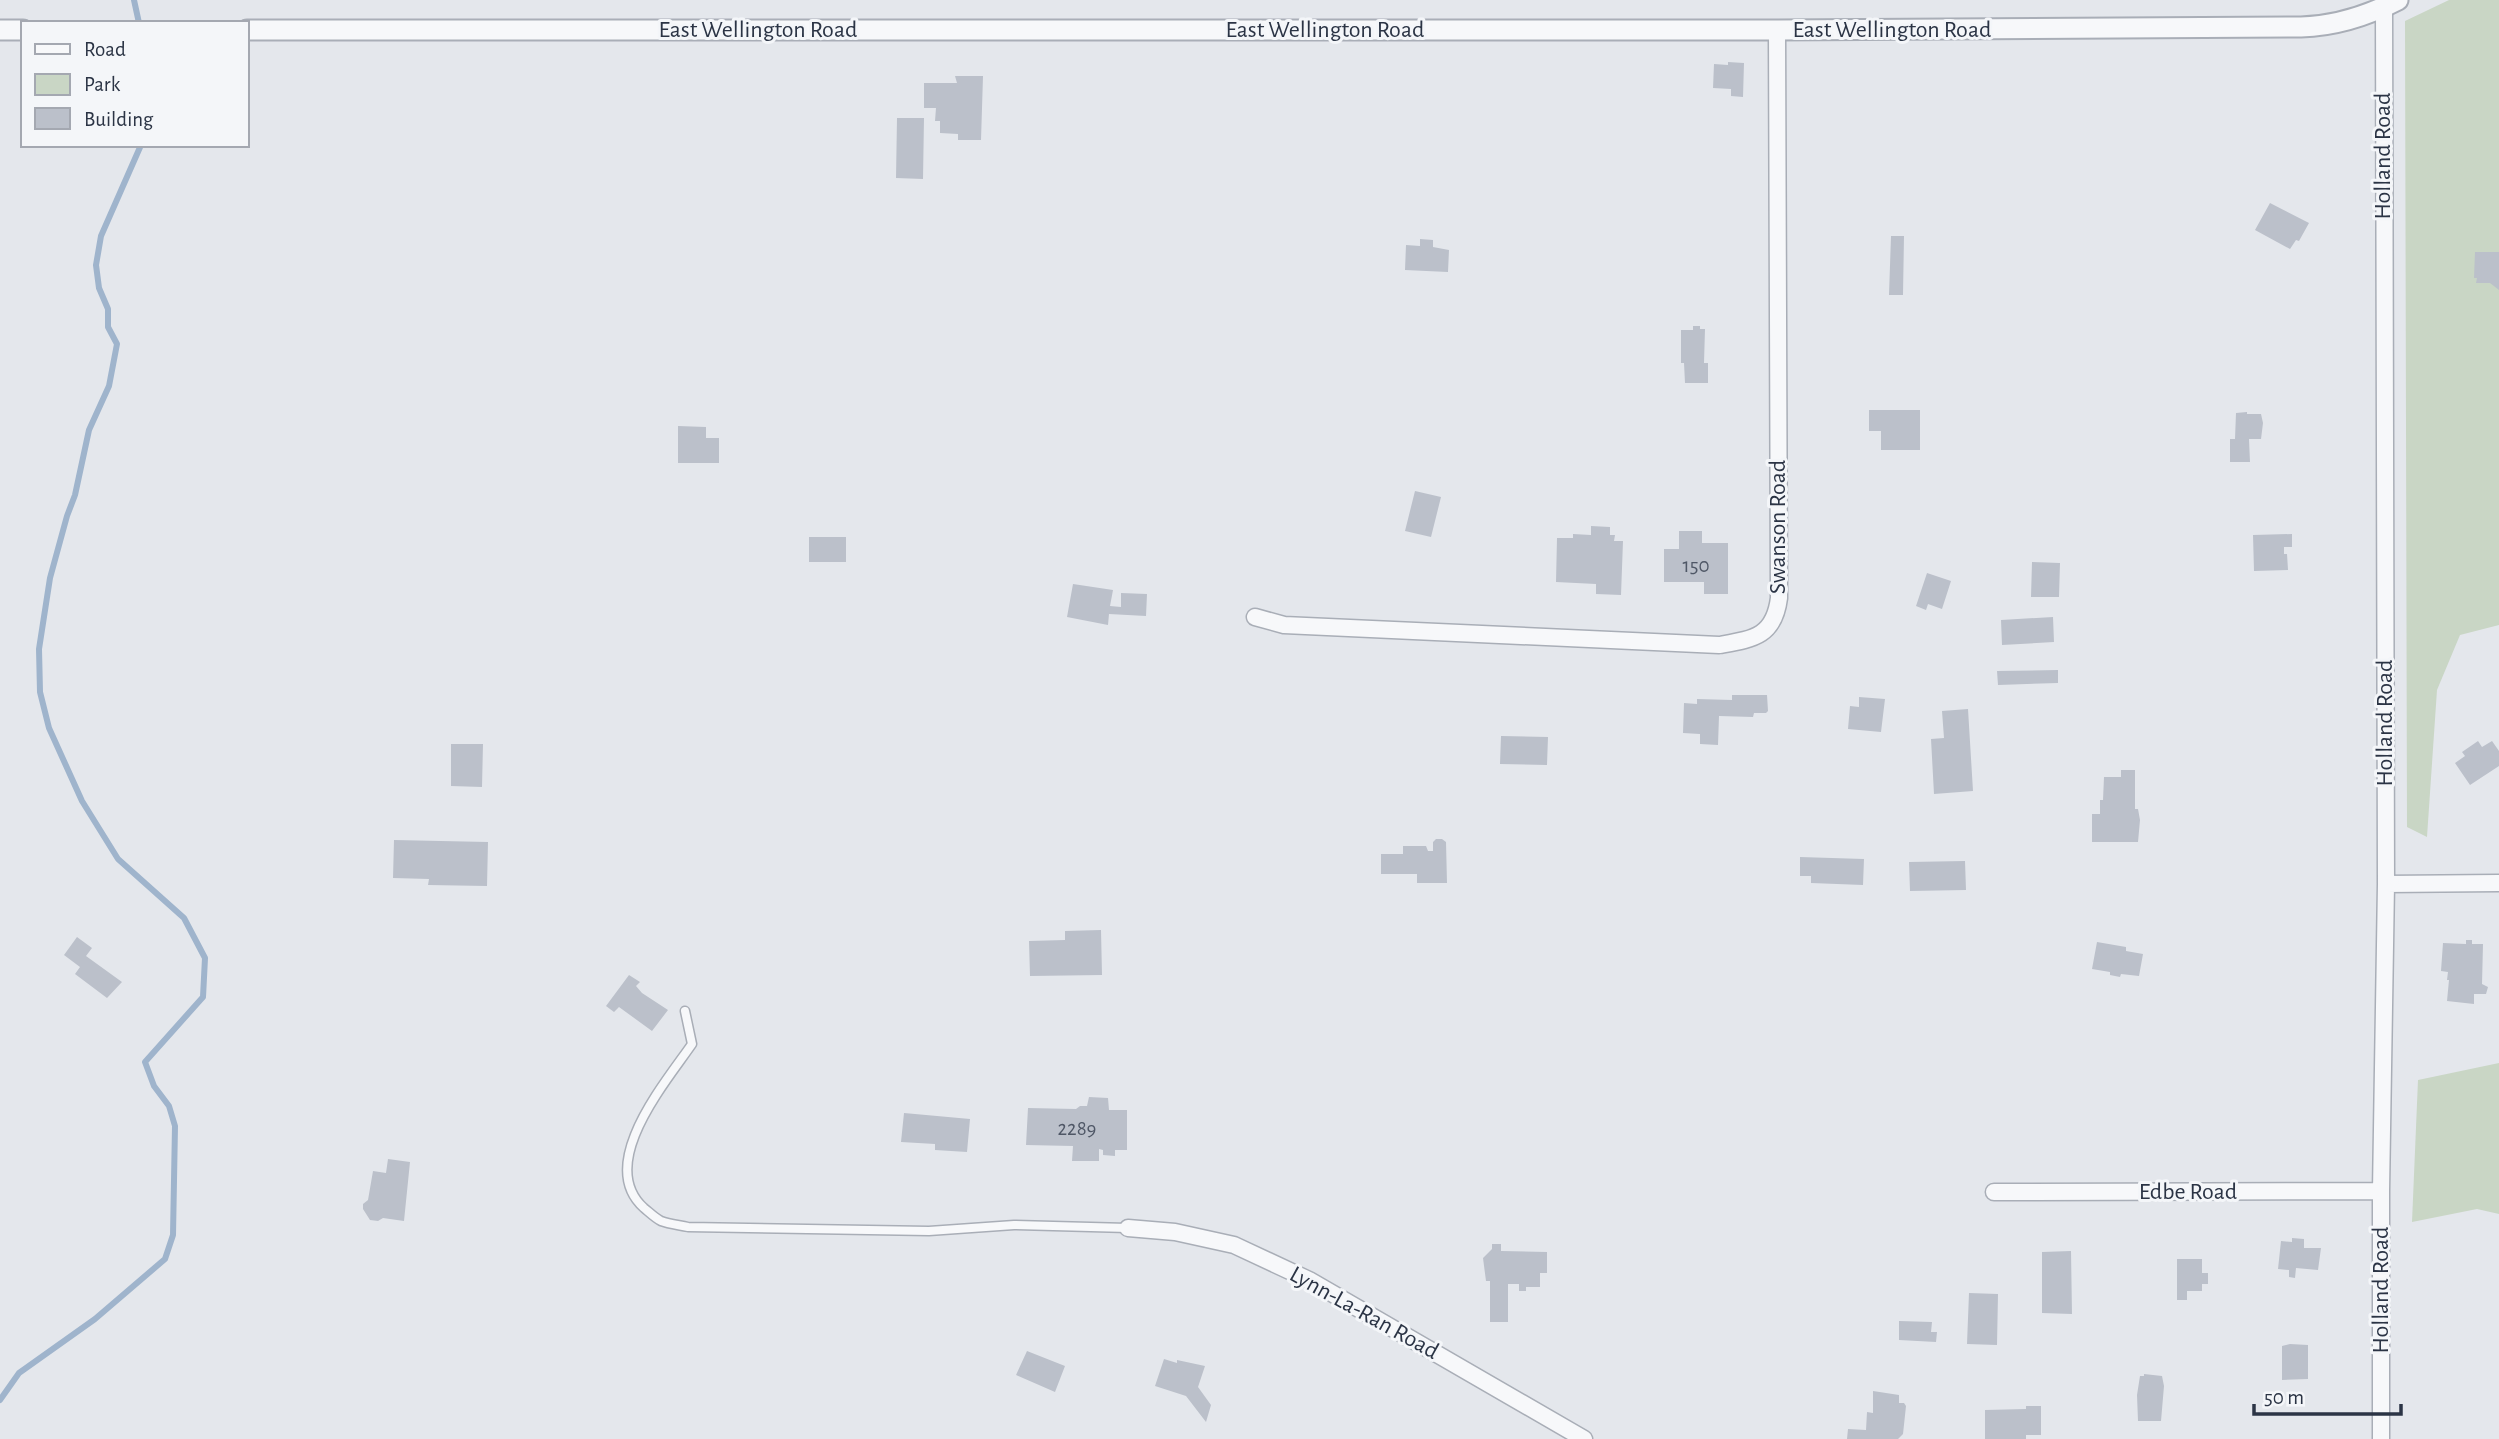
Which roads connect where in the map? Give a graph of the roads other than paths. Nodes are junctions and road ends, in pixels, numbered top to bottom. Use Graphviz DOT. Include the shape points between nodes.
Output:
graph roads {
  1 [pos="2391,4"];
  2 [pos="0,30"];
  3 [pos="21,30"];
  4 [pos="248,30"];
  5 [pos="1777,30"];
  6 [pos="1255,618"];
  7 [pos="2499,883"];
  8 [pos="2386,884"];
  9 [pos="685,1011"];
  10 [pos="2381,1191"];
  11 [pos="1994,1192"];
  12 [pos="1128,1228"];
  13 [pos="1584,1439"];
  14 [pos="2381,1439"];
  1 -- 5 [label="street, East Wellington Road" via="2359,18 2321,26"];
  1 -- 8 [label="street, Holland Road"];
  2 -- 3 [label="street"];
  4 -- 5 [label="street, East Wellington Road"];
  5 -- 6 [label="street, Swanson Road" via="1777,618 1763,633 1719,645 1284,625"];
  7 -- 8 [label="street"];
  8 -- 10 [label="street, Holland Road"];
  9 -- 12 [label="lane" via="692,1044 643,1116 628,1161 628,1181 636,1201 659,1220 715,1228"];
  10 -- 11 [label="street, Edbe Road"];
  10 -- 14 [label="street, Holland Road"];
  12 -- 13 [label="street, Lynn-La-Ran Road" via="1234,1245 1309,1280"];
}
